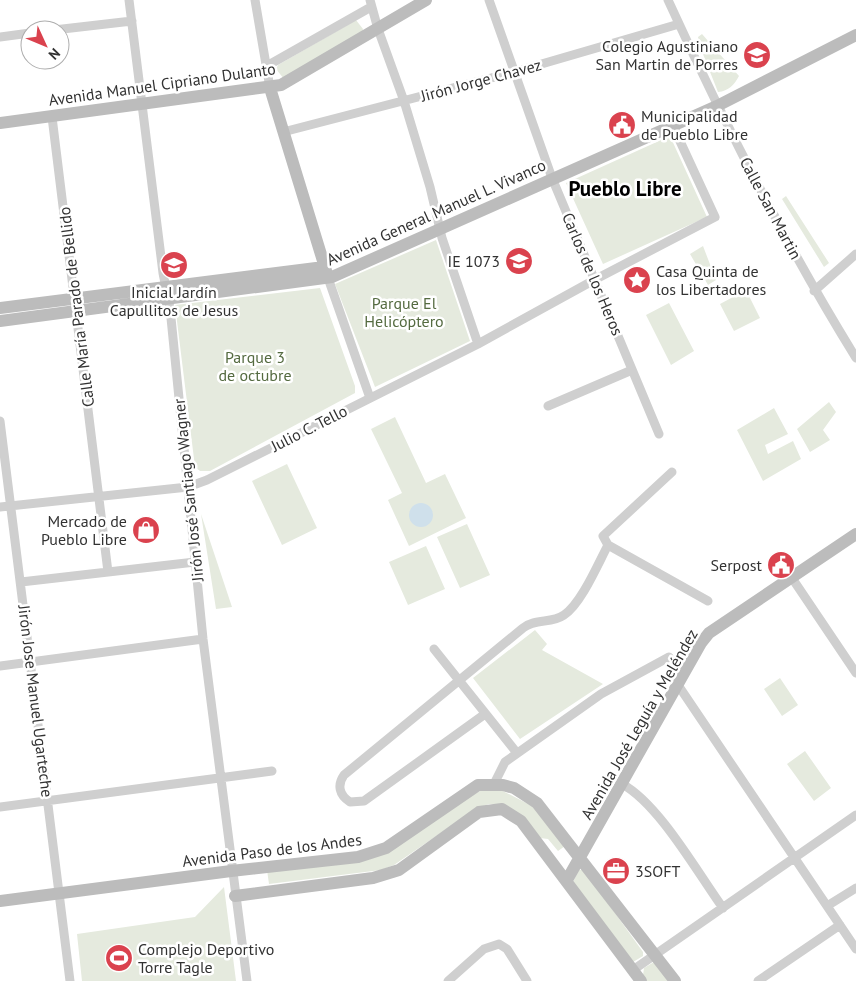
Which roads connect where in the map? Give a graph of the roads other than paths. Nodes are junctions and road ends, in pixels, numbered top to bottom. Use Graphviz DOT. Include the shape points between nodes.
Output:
graph roads {
  1 [pos="129,0"];
  2 [pos="255,0"];
  3 [pos="426,0"];
  4 [pos="489,0"];
  5 [pos="668,0"];
  6 [pos="370,3"];
  7 [pos="132,20"];
  8 [pos="679,24"];
  9 [pos="70,28"];
  10 [pos="378,29"];
  11 [pos="20,34"];
  12 [pos="856,35"];
  13 [pos="0,36"];
  14 [pos="265,66"];
  15 [pos="514,72"];
  16 [pos="270,88"];
  17 [pos="404,101"];
  18 [pos="142,105"];
  19 [pos="717,106"];
  20 [pos="52,117"];
  21 [pos="0,123"];
  22 [pos="673,126"];
  23 [pos="283,132"];
  24 [pos="552,178"];
  25 [pos="440,230"];
  26 [pos="856,254"];
  27 [pos="326,272"];
  28 [pos="596,279"];
  29 [pos="814,290"];
  30 [pos="168,294"];
  31 [pos="75,305"];
  32 [pos="0,308"];
  33 [pos="0,321"];
  34 [pos="478,344"];
  35 [pos="856,358"];
  36 [pos="632,370"];
  37 [pos="370,398"];
  38 [pos="548,406"];
  39 [pos="0,421"];
  40 [pos="659,434"];
  41 [pos="672,472"];
  42 [pos="188,487"];
  43 [pos="99,496"];
  44 [pos="12,506"];
  45 [pos="0,507"];
  46 [pos="856,534"];
  47 [pos="608,545"];
  48 [pos="195,562"];
  49 [pos="108,572"];
  50 [pos="792,578"];
  51 [pos="21,582"];
  52 [pos="708,601"];
  53 [pos="203,639"];
  54 [pos="434,649"];
  55 [pos="669,657"];
  56 [pos="31,662"];
  57 [pos="853,663"];
  58 [pos="0,666"];
  59 [pos="856,673"];
  60 [pos="460,682"];
  61 [pos="678,685"];
  62 [pos="485,714"];
  63 [pos="518,753"];
  64 [pos="272,771"];
  65 [pos="221,778"];
  66 [pos="494,784"];
  67 [pos="622,784"];
  68 [pos="48,800"];
  69 [pos="0,807"];
  70 [pos="856,816"];
  71 [pos="795,857"];
  72 [pos="580,858"];
  73 [pos="231,871"];
  74 [pos="566,880"];
  75 [pos="856,888"];
  76 [pos="60,893"];
  77 [pos="235,896"];
  78 [pos="0,901"];
  79 [pos="828,906"];
  80 [pos="723,908"];
  81 [pos="840,925"];
  82 [pos="856,949"];
  83 [pos="655,955"];
  84 [pos="637,976"];
  85 [pos="70,981"];
  86 [pos="247,981"];
  87 [pos="448,981"];
  88 [pos="527,981"];
  89 [pos="675,981"];
  90 [pos="758,981"];
  1 -- 7 [label="street, Jirón José Santiago Wagner"];
  2 -- 14 [label="street"];
  3 -- 10 [label="street, Avenida Manuel Cipriano Dulanto"];
  4 -- 15 [label="street, Carlos de los Heros"];
  5 -- 8 [label="street, Calle San Martin"];
  6 -- 10 [label="street"];
  6 -- 14 [label="street"];
  7 -- 9 [label="street"];
  7 -- 18 [label="street, Jirón José Santiago Wagner"];
  8 -- 15 [label="street, Jirón Jorge Chavez"];
  8 -- 19 [label="street, Calle San Martin"];
  10 -- 16 [label="street, Avenida Manuel Cipriano Dulanto" via="281,85"];
  10 -- 17 [label="street"];
  11 -- 13 [label="street"];
  12 -- 19 [label="street, Avenida General Manuel L. Vivanco"];
  14 -- 16 [label="street"];
  15 -- 17 [label="street, Jirón Jorge Chavez"];
  15 -- 24 [label="street, Carlos de los Heros"];
  16 -- 18 [label="street, Avenida Manuel Cipriano Dulanto"];
  16 -- 23 [label="street"];
  17 -- 23 [label="street, Jirón Jorge Chavez"];
  17 -- 25 [label="street"];
  18 -- 20 [label="street, Avenida Manuel Cipriano Dulanto"];
  18 -- 30 [label="street, Jirón José Santiago Wagner"];
  19 -- 22 [label="street, Avenida General Manuel L. Vivanco"];
  19 -- 29 [label="street, Calle San Martin"];
  20 -- 21 [label="street, Avenida Manuel Cipriano Dulanto"];
  20 -- 31 [label="street, Calle María Parado de Bellido"];
  22 -- 24 [label="street, Avenida General Manuel L. Vivanco"];
  22 -- 28 [label="street, Julio C. Tello" via="716,217"];
  23 -- 27 [label="street"];
  24 -- 25 [label="street, Avenida General Manuel L. Vivanco"];
  24 -- 28 [label="street, Carlos de los Heros"];
  25 -- 27 [label="street, Avenida General Manuel L. Vivanco"];
  25 -- 34 [label="street"];
  26 -- 29 [label="street"];
  27 -- 30 [label="street, Avenida General Manuel L. Vivanco"];
  27 -- 37 [label="street"];
  28 -- 34 [label="street, Julio C. Tello"];
  28 -- 36 [label="street, Carlos de los Heros"];
  29 -- 35 [label="street, Calle San Martin"];
  30 -- 31 [label="street, Avenida General Manuel L. Vivanco"];
  30 -- 42 [label="street, Jirón José Santiago Wagner"];
  31 -- 32 [label="street, Avenida General Manuel L. Vivanco"];
  31 -- 33 [label="street, Avenida General Manuel L. Vivanco"];
  31 -- 43 [label="street, Calle María Parado de Bellido"];
  34 -- 37 [label="street, Julio C. Tello"];
  36 -- 38 [label="street"];
  36 -- 40 [label="street, Carlos de los Heros"];
  37 -- 42 [label="street, Julio C. Tello"];
  39 -- 44 [label="street, Jirón Jose Manuel Ugarteche"];
  41 -- 47 [label="street" via="603,536"];
  42 -- 43 [label="street, Julio C. Tello"];
  42 -- 48 [label="street, Jirón José Santiago Wagner"];
  43 -- 44 [label="street, Julio C. Tello"];
  43 -- 49 [label="street, Calle María Parado de Bellido"];
  44 -- 45 [label="street, Julio C. Tello"];
  44 -- 51 [label="street, Jirón Jose Manuel Ugarteche"];
  46 -- 50 [label="street, Avenida José Leguía y Meléndez"];
  47 -- 52 [label="street"];
  47 -- 60 [label="street" via="569,611 557,618 528,624"];
  48 -- 49 [label="street"];
  48 -- 53 [label="street, Jirón José Santiago Wagner"];
  49 -- 51 [label="street"];
  50 -- 57 [label="street"];
  50 -- 61 [label="street, Avenida José Leguía y Meléndez" via="709,633"];
  51 -- 56 [label="street, Jirón Jose Manuel Ugarteche"];
  53 -- 56 [label="street"];
  53 -- 65 [label="street, Jirón José Santiago Wagner"];
  54 -- 60 [label="street"];
  55 -- 63 [label="street" via="601,694"];
  56 -- 58 [label="street"];
  56 -- 68 [label="street, Jirón Jose Manuel Ugarteche"];
  57 -- 59 [label="street"];
  60 -- 62 [label="street"];
  60 -- 62 [label="street" via="344,775 340,783 342,796 350,802 364,801"];
  61 -- 67 [label="street, Avenida José Leguía y Meléndez"];
  61 -- 71 [label="street"];
  62 -- 63 [label="street"];
  63 -- 66 [label="street" via="505,762"];
  64 -- 65 [label="street"];
  65 -- 68 [label="street"];
  65 -- 73 [label="street, Jirón José Santiago Wagner"];
  66 -- 72 [label="street, Avenida Paso de los Andes" via="514,788 537,803"];
  66 -- 73 [label="street, Avenida Paso de los Andes" via="478,785 466,791 375,853"];
  67 -- 72 [label="street, Avenida José Leguía y Meléndez"];
  67 -- 80 [label="street" via="654,811"];
  68 -- 69 [label="street"];
  68 -- 76 [label="street, Jirón Jose Manuel Ugarteche"];
  70 -- 71 [label="street"];
  71 -- 79 [label="street"];
  71 -- 80 [label="street"];
  72 -- 74 [label="street, Avenida José Leguía y Meléndez"];
  72 -- 83 [label="street, Avenida Paso de los Andes"];
  73 -- 76 [label="street, Avenida Paso de los Andes"];
  73 -- 77 [label="street, Jirón José Santiago Wagner"];
  74 -- 77 [label="street" via="521,821 502,809 491,809 479,812 399,870 373,878"];
  74 -- 84 [label="street"];
  75 -- 79 [label="street"];
  76 -- 78 [label="street, Avenida Paso de los Andes"];
  76 -- 85 [label="street, Jirón Jose Manuel Ugarteche"];
  77 -- 86 [label="street, Jirón José Santiago Wagner"];
  79 -- 81 [label="street"];
  80 -- 83 [label="street"];
  81 -- 82 [label="street"];
  81 -- 90 [label="street"];
  83 -- 84 [label="street"];
  83 -- 89 [label="street, Avenida Paso de los Andes"];
  87 -- 88 [label="street" via="484,949 499,944 507,948"];
}
